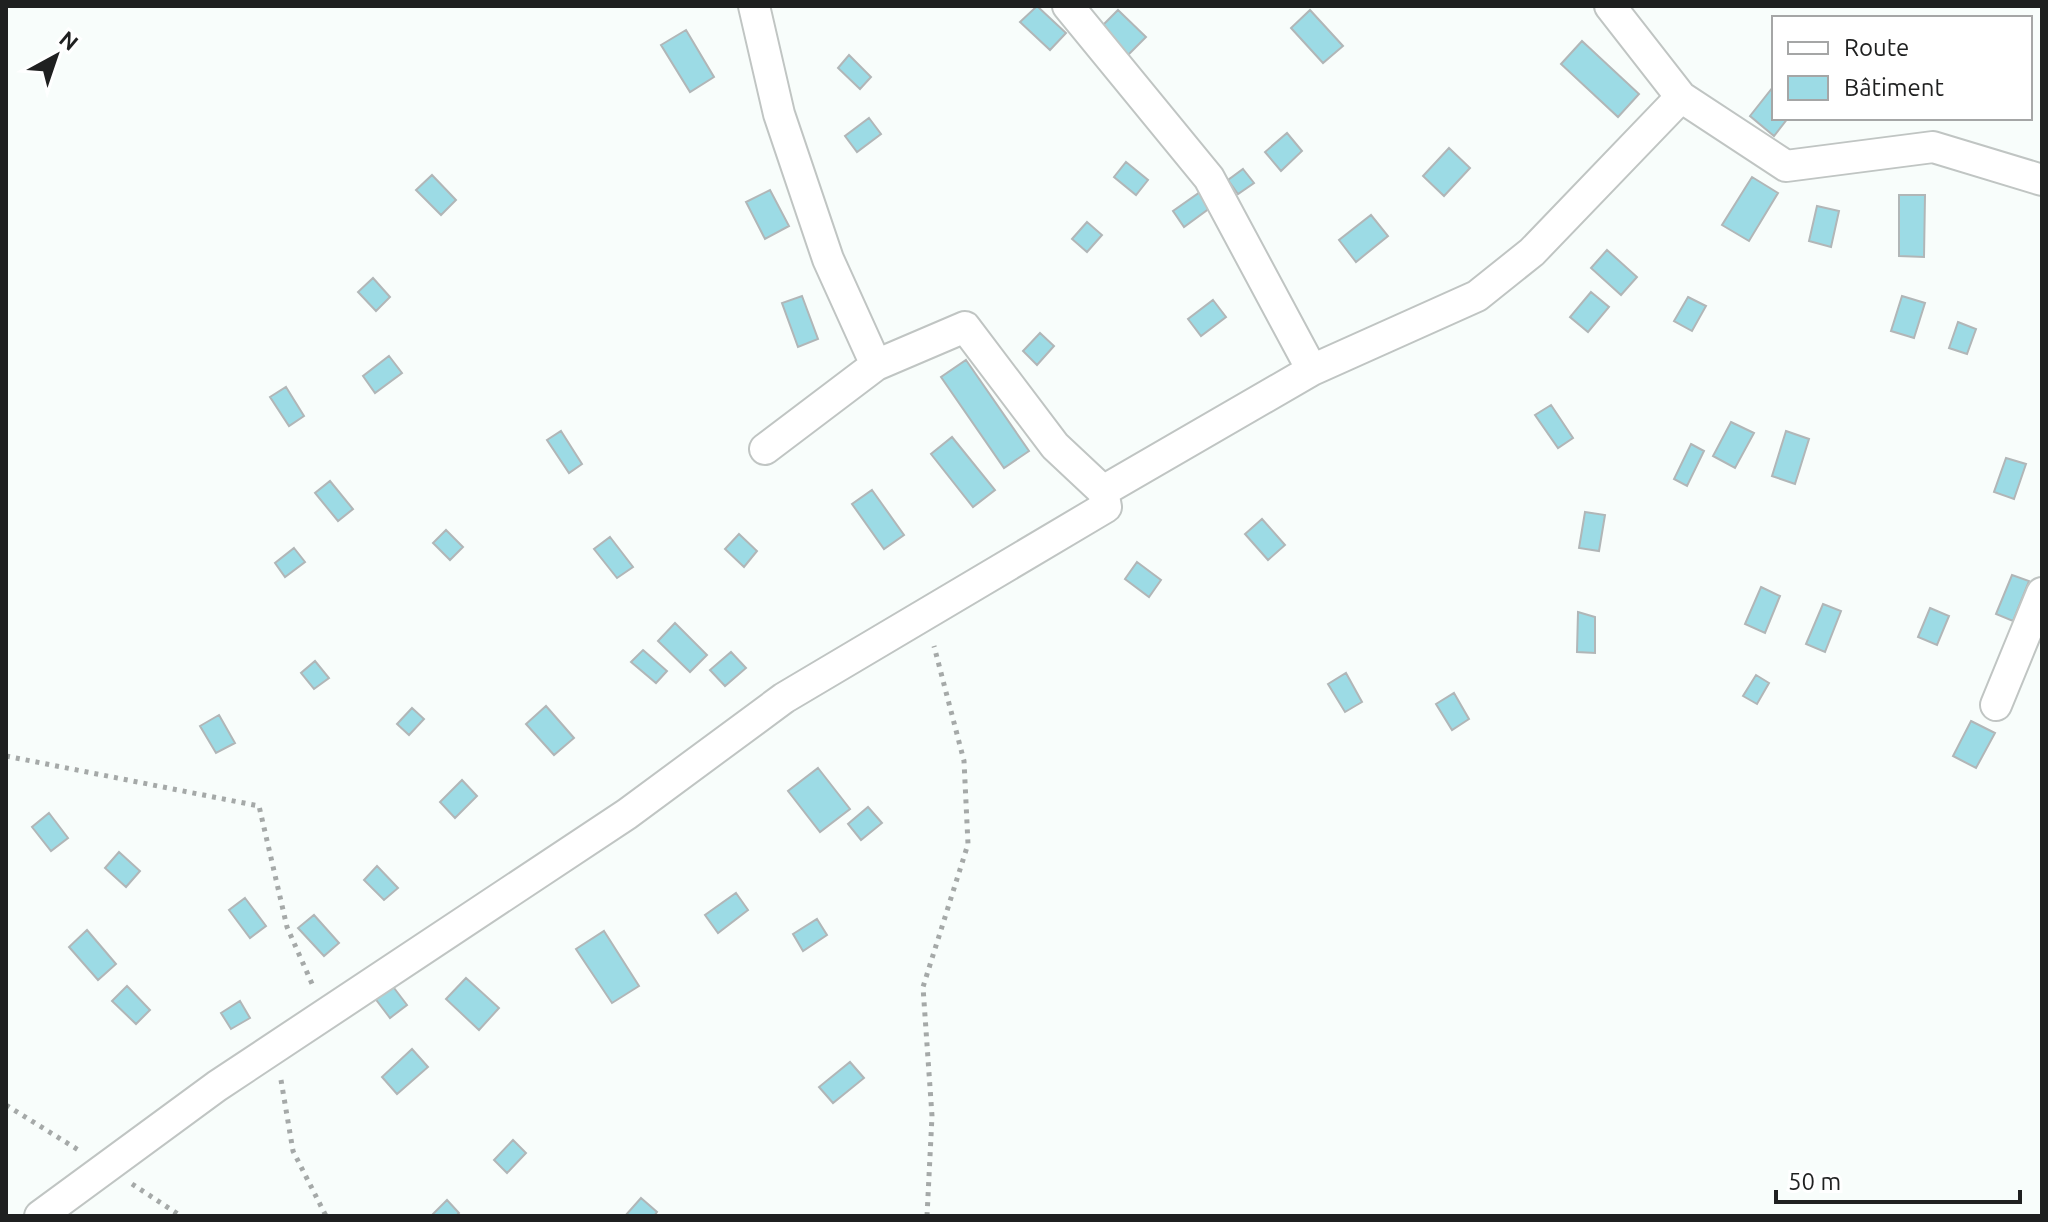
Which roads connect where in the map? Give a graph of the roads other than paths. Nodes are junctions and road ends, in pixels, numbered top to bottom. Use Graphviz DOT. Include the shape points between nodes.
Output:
graph roads {
  1 [pos="754,6"];
  2 [pos="1068,6"];
  3 [pos="1610,6"];
  4 [pos="1681,97"];
  5 [pos="2042,180"];
  6 [pos="876,365"];
  7 [pos="1312,370"];
  8 [pos="765,449"];
  9 [pos="1103,491"];
  10 [pos="2042,593"];
  11 [pos="1996,705"];
  12 [pos="40,1216"];
  1 -- 6 [label="street" via="788,143 828,259"];
  2 -- 7 [label="street" via="1209,178"];
  3 -- 4 [label="street"];
  4 -- 5 [label="street" via="1786,166 1933,147"];
  4 -- 7 [label="street" via="1532,252 1477,296"];
  6 -- 8 [label="street"];
  6 -- 9 [label="street" via="965,327 1055,446"];
  7 -- 9 [label="street"];
  9 -- 12 [label="street" via="1106,507 784,698 627,814 276,1047"];
  10 -- 11 [label="street"];
}
